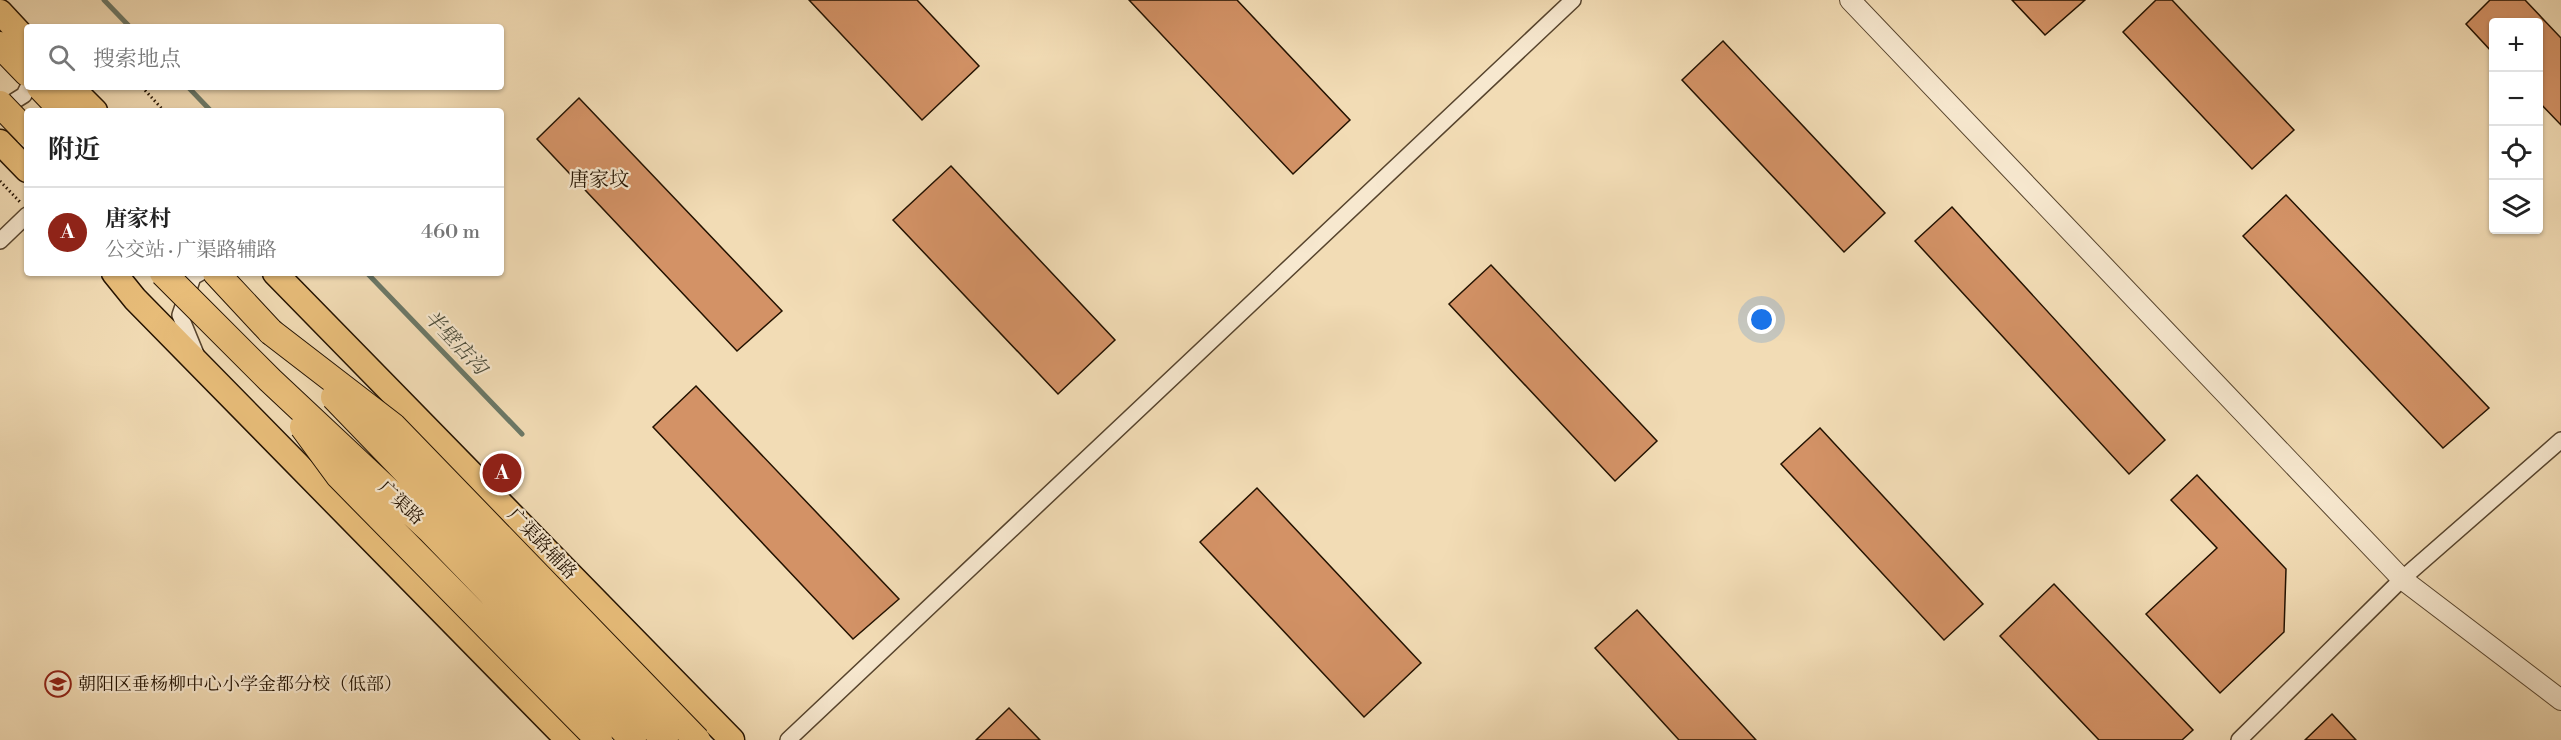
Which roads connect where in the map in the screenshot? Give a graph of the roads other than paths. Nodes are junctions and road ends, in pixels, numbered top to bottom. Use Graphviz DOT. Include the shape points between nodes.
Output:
graph roads {
  1 [pos="1573,0"];
  2 [pos="1850,0"];
  3 [pos="0,12"];
  4 [pos="24,38"];
  5 [pos="0,45"];
  6 [pos="24,70"];
  7 [pos="26,90"];
  8 [pos="43,90"];
  9 [pos="74,90"];
  10 [pos="0,104"];
  11 [pos="60,108"];
  12 [pos="92,108"];
  13 [pos="0,110"];
  14 [pos="24,129"];
  15 [pos="0,142"];
  16 [pos="24,167"];
  17 [pos="24,209"];
  18 [pos="0,241"];
  19 [pos="116,276"];
  20 [pos="166,276"];
  21 [pos="195,276"];
  22 [pos="219,276"];
  23 [pos="278,276"];
  24 [pos="271,332"];
  25 [pos="199,363"];
  26 [pos="270,380"];
  27 [pos="2561,440"];
  28 [pos="2402,579"];
  29 [pos="629,635"];
  30 [pos="2561,700"];
  31 [pos="546,717"];
  32 [pos="568,740"];
  33 [pos="599,740"];
  34 [pos="633,740"];
  35 [pos="665,740"];
  36 [pos="697,740"];
  37 [pos="732,740"];
  38 [pos="788,740"];
  39 [pos="2239,740"];
  1 -- 38 [label="street"];
  2 -- 28 [label="street"];
  3 -- 4 [label="main road"];
  5 -- 6 [label="highway"];
  7 -- 13 [label="street"];
  8 -- 11 [label="highway"];
  9 -- 12 [label="main road"];
  10 -- 14 [label="highway, bridge"];
  15 -- 16 [label="main road"];
  17 -- 18 [label="street"];
  19 -- 25 [label="main road"];
  20 -- 26 [label="highway, 广渠路, bridge"];
  21 -- 25 [label="street" via="180,315"];
  22 -- 24 [label="highway, 广渠路"];
  23 -- 29 [label="main road, 广渠路辅路"];
  24 -- 35 [label="highway, 广渠路, bridge"];
  24 -- 36 [label="highway, bridge" via="393,426"];
  25 -- 31 [label="main road"];
  26 -- 33 [label="highway, bridge" via="339,476"];
  26 -- 34 [label="highway, 广渠路, bridge" via="430,530"];
  27 -- 28 [label="street"];
  28 -- 30 [label="street"];
  28 -- 39 [label="street"];
  29 -- 31 [label="street" via="632,685 619,707 590,715"];
  29 -- 37 [label="main road, 广渠路辅路"];
  31 -- 32 [label="main road"];
}
